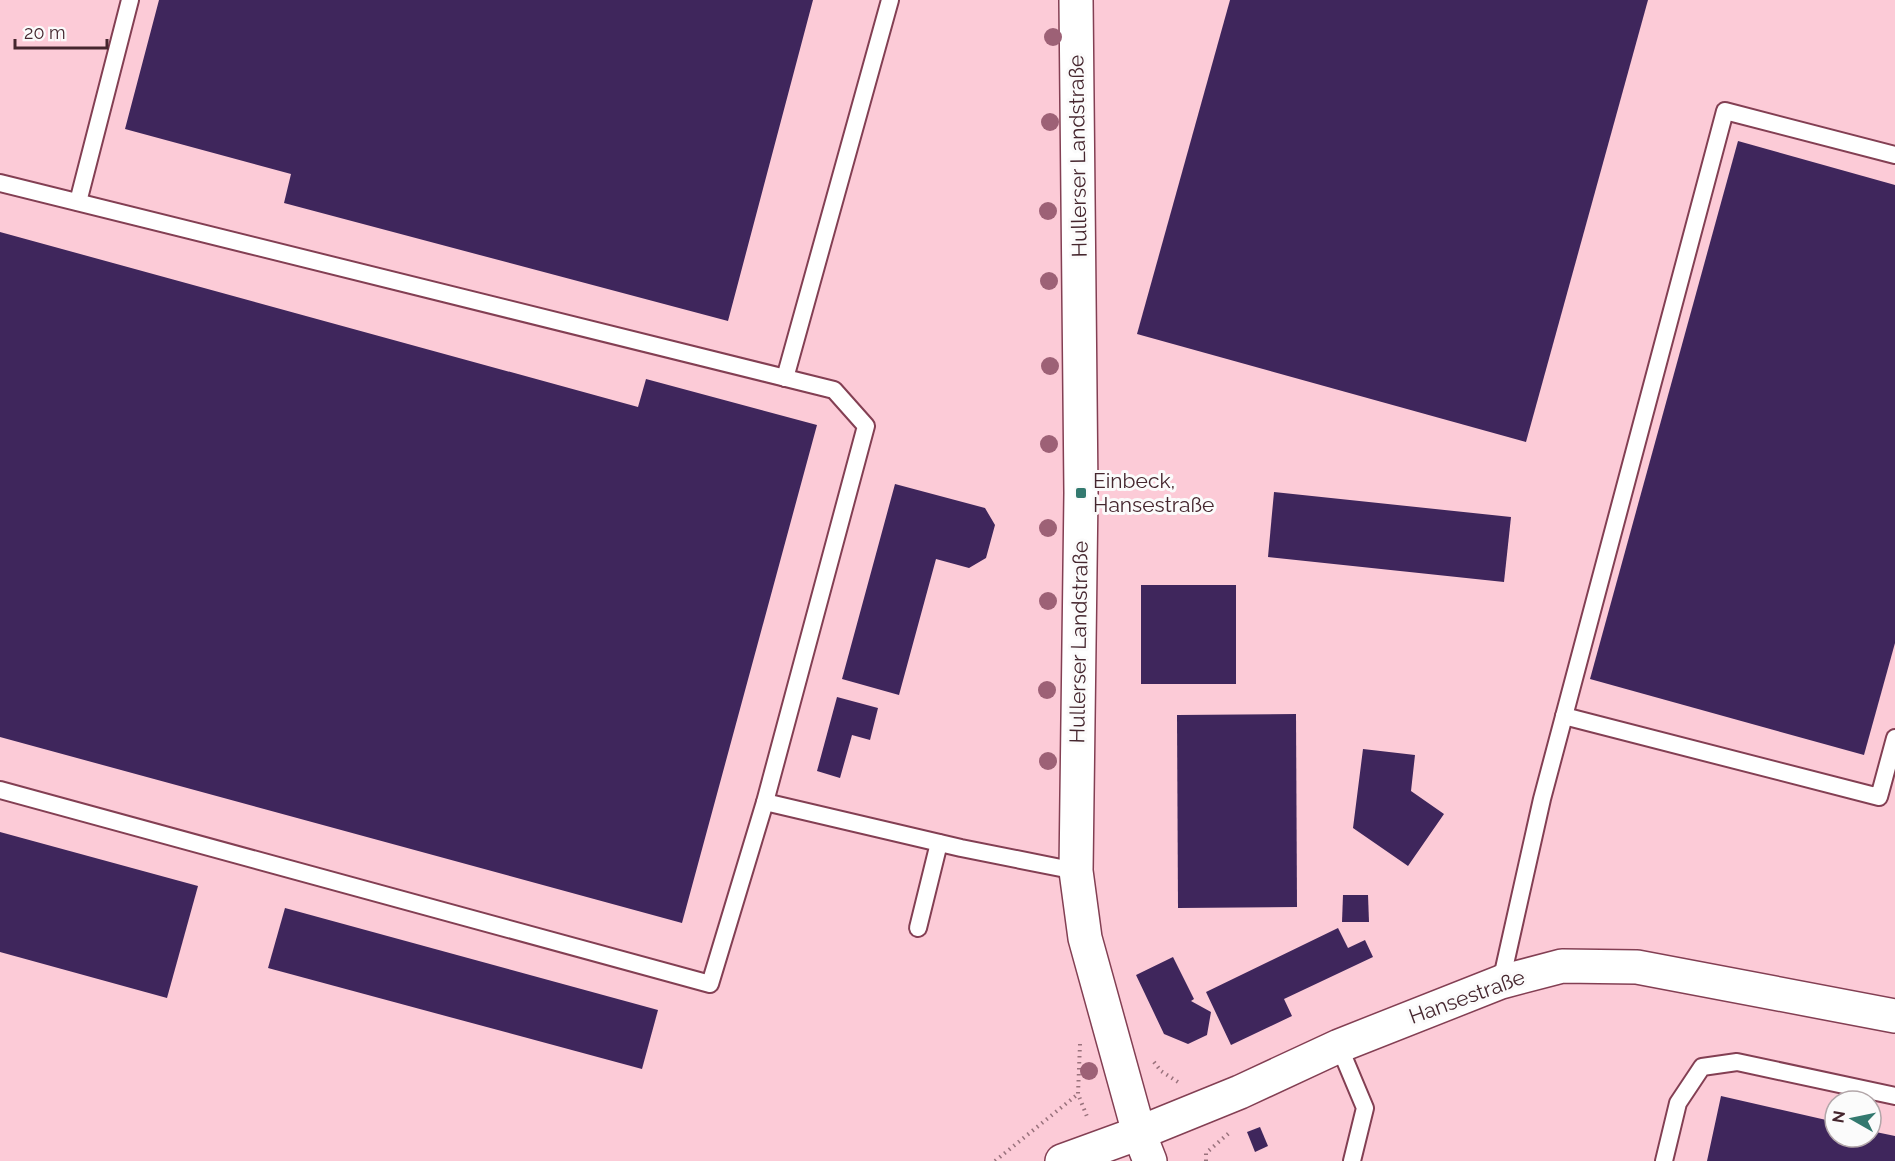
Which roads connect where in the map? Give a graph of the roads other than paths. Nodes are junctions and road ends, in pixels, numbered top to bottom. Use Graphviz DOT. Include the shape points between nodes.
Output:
graph roads {
  1 [pos="130,0"];
  2 [pos="891,0"];
  3 [pos="1076,0"];
  4 [pos="1895,155"];
  5 [pos="0,183"];
  6 [pos="78,202"];
  7 [pos="785,378"];
  8 [pos="1564,716"];
  9 [pos="1895,738"];
  10 [pos="0,790"];
  11 [pos="765,802"];
  12 [pos="939,843"];
  13 [pos="1076,871"];
  14 [pos="918,928"];
  15 [pos="1502,982"];
  16 [pos="1895,1016"];
  17 [pos="1339,1046"];
  18 [pos="1895,1096"];
  19 [pos="1145,1147"];
  20 [pos="1062,1161"];
  21 [pos="1352,1161"];
  22 [pos="1664,1161"];
  1 -- 6 [label="lane"];
  2 -- 7 [label="lane"];
  3 -- 13 [label="street, Hullerser Landstraße" via="1081,493"];
  4 -- 8 [label="lane" via="1725,111"];
  5 -- 6 [label="lane"];
  6 -- 7 [label="lane"];
  7 -- 11 [label="lane" via="834,390 866,426"];
  8 -- 9 [label="lane" via="1879,797"];
  8 -- 15 [label="lane"];
  10 -- 11 [label="lane" via="710,984"];
  11 -- 12 [label="lane"];
  12 -- 13 [label="lane"];
  12 -- 14 [label="lane"];
  13 -- 19 [label="street, Hullerser Landstraße" via="1085,938"];
  15 -- 16 [label="street, Hansestraße" via="1562,966 1637,967"];
  15 -- 17 [label="street, Hansestraße"];
  17 -- 19 [label="street, Hansestraße" via="1240,1092"];
  17 -- 21 [label="lane" via="1365,1108"];
  18 -- 22 [label="lane" via="1737,1062 1702,1067 1678,1103"];
  19 -- 20 [label="street, Hansestraße" via="1100,1147"];
}
